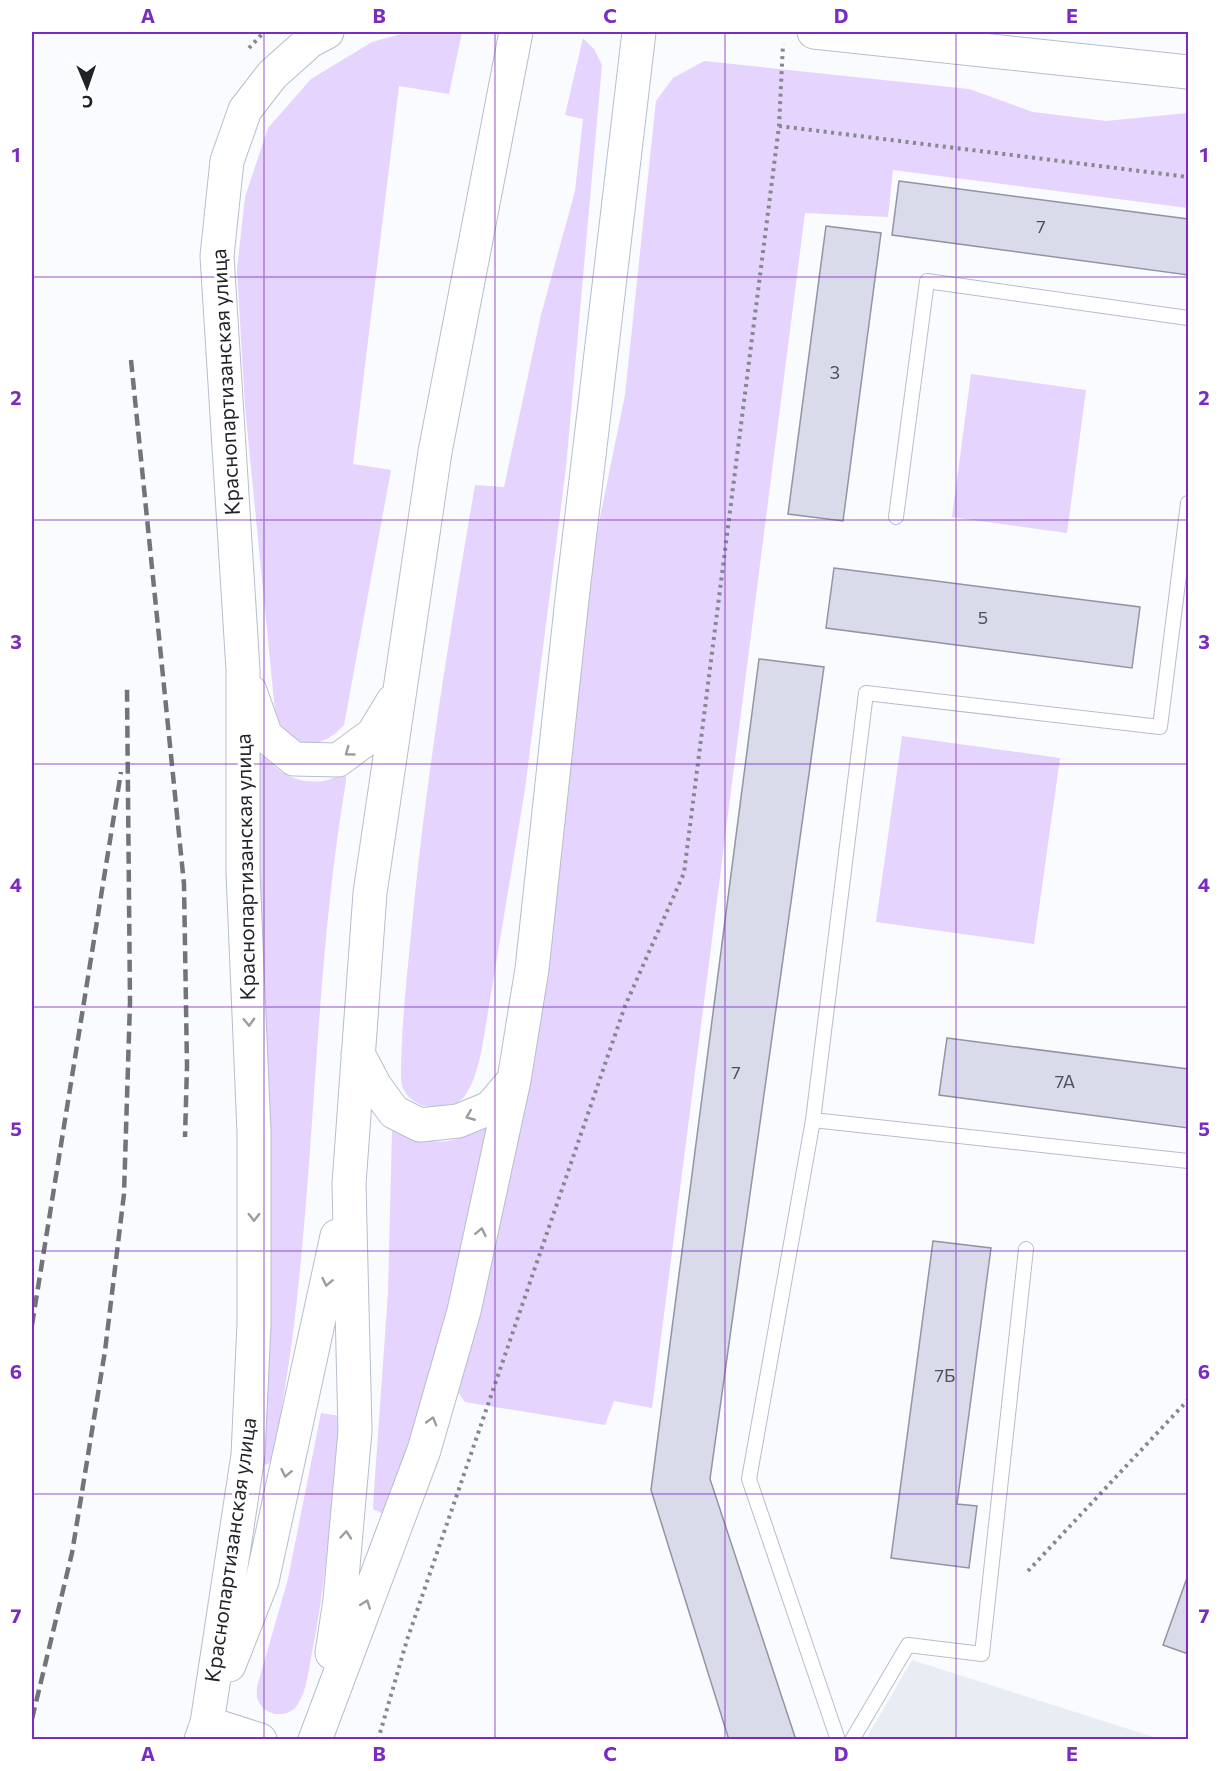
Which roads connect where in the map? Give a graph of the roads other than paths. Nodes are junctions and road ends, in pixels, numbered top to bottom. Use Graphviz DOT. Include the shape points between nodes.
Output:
graph roads {
  1 [pos="327,32"];
  2 [pos="516,32"];
  3 [pos="639,32"];
  4 [pos="814,32"];
  5 [pos="1188,72"];
  6 [pos="1188,318"];
  7 [pos="1188,503"];
  8 [pos="896,517"];
  9 [pos="243,670"];
  10 [pos="398,692"];
  11 [pos="358,1053"];
  12 [pos="514,1080"];
  13 [pos="813,1120"];
  14 [pos="1188,1161"];
  15 [pos="349,1184"];
  16 [pos="1026,1249"];
  17 [pos="319,1729"];
  18 [pos="204,1731"];
  19 [pos="260,1740"];
  20 [pos="838,1740"];
  21 [pos="852,1740"];
  1 -- 9 [label="main road, Краснопартизанская улица" via="310,41 265,84 245,110 227,161 217,256"];
  2 -- 10 [label="main road" via="435,452"];
  3 -- 12 [label="main road" via="532,969"];
  4 -- 5 [label="main road"];
  6 -- 8 [label="lane" via="927,281"];
  7 -- 13 [label="lane" via="1160,727 866,693"];
  10 -- 9 [label="main road, one-way" via="373,734 338,760 294,759 266,736"];
  9 -- 18 [label="main road, Краснопартизанская улица, one-way" via="243,873 254,1132 254,1324 248,1455"];
  10 -- 11 [label="main road" via="370,893"];
  12 -- 11 [label="main road, one-way" via="490,1108 458,1121 420,1125 394,1112"];
  11 -- 15 [label="main road"];
  17 -- 12 [label="main road, one-way" via="424,1450 464,1311"];
  13 -- 14 [label="lane"];
  13 -- 20 [label="lane" via="749,1479"];
  17 -- 15 [label="main road, one-way" via="340,1600 355,1431"];
  15 -- 18 [label="main road, one-way" via="262,1581"];
  16 -- 21 [label="lane" via="982,1654 908,1645"];
  18 -- 19 [label="main road"];
}
